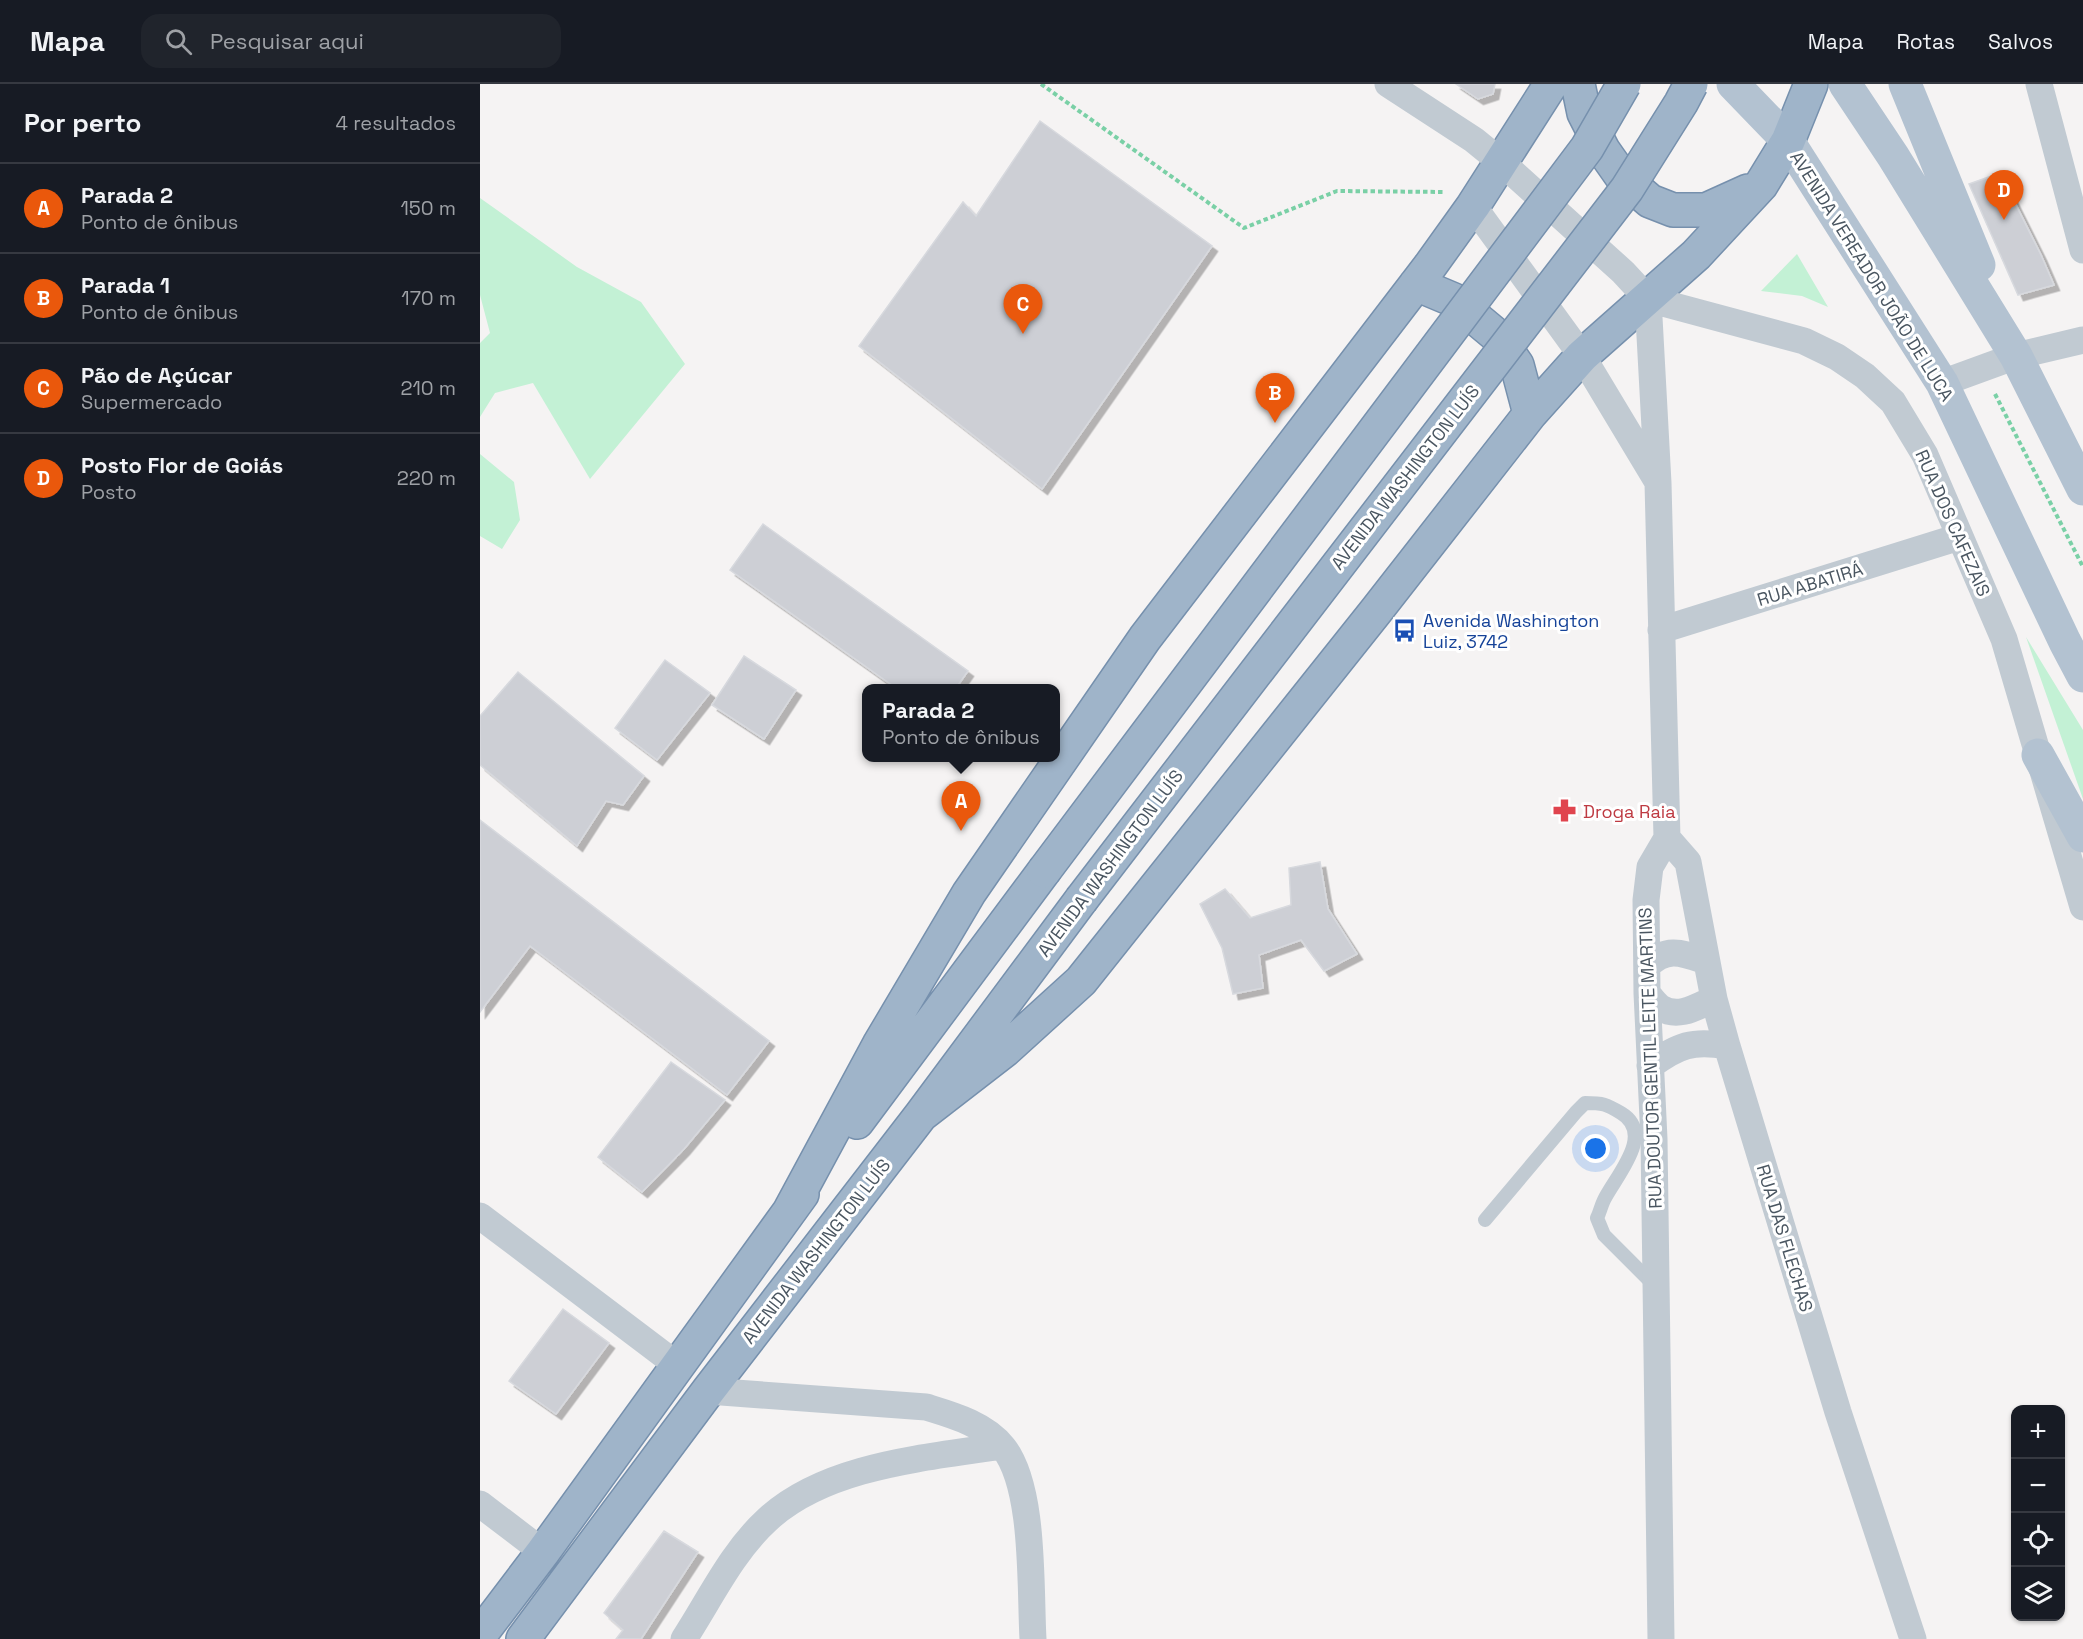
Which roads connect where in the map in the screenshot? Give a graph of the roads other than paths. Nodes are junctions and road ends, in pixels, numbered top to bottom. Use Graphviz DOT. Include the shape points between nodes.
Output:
graph roads {
  1 [pos="1388,84"];
  2 [pos="1551,84"];
  3 [pos="1578,84"];
  4 [pos="1624,84"];
  5 [pos="1691,84"];
  6 [pos="1733,84"];
  7 [pos="1811,84"];
  8 [pos="1845,84"];
  9 [pos="1905,84"];
  10 [pos="2039,84"];
  11 [pos="1788,141"];
  12 [pos="1501,162"];
  13 [pos="1761,185"];
  14 [pos="1477,199"];
  15 [pos="2083,250"];
  16 [pos="1416,284"];
  17 [pos="1648,299"];
  18 [pos="2083,340"];
  19 [pos="1582,356"];
  20 [pos="2016,356"];
  21 [pos="1942,383"];
  22 [pos="1530,414"];
  23 [pos="1658,483"];
  24 [pos="2083,489"];
  25 [pos="1959,537"];
  26 [pos="1661,630"];
  27 [pos="2083,676"];
  28 [pos="2038,755"];
  29 [pos="1060,761"];
  30 [pos="1059,762"];
  31 [pos="2083,836"];
  32 [pos="1666,838"];
  33 [pos="2083,907"];
  34 [pos="1706,961"];
  35 [pos="1647,966"];
  36 [pos="1647,993"];
  37 [pos="1714,999"];
  38 [pos="1727,1046"];
  39 [pos="1650,1066"];
  40 [pos="921,1115"];
  41 [pos="789,1212"];
  42 [pos="480,1216"];
  43 [pos="1485,1220"];
  44 [pos="1656,1288"];
  45 [pos="677,1365"];
  46 [pos="708,1391"];
  47 [pos="1002,1446"];
  48 [pos="480,1504"];
  49 [pos="543,1552"];
  50 [pos="480,1635"];
  51 [pos="523,1639"];
  52 [pos="684,1639"];
  53 [pos="1033,1639"];
  54 [pos="1661,1639"];
  55 [pos="1913,1639"];
  1 -- 12 [label="street"];
  2 -- 12 [label="highway"];
  3 -- 13 [label="highway" via="1584,113 1603,150 1622,177 1650,201 1673,210 1706,210"];
  4 -- 41 [label="highway, bridge" via="1587,148"];
  5 -- 40 [label="highway, AVENIDA WASHINGTON LUÍS, bridge" via="1627,189 1081,900"];
  6 -- 11 [label="main road, AVENIDA VEREADOR JOÃO DE LUCA"];
  7 -- 11 [label="highway"];
  8 -- 20 [label="main road"];
  9 -- 20 [label="main road"];
  10 -- 15 [label="street"];
  11 -- 13 [label="highway"];
  11 -- 21 [label="main road, AVENIDA VEREADOR JOÃO DE LUCA"];
  12 -- 14 [label="highway"];
  12 -- 17 [label="street"];
  13 -- 17 [label="highway" via="1696,255"];
  14 -- 16 [label="highway"];
  14 -- 19 [label="street"];
  16 -- 22 [label="highway" via="1454,300 1496,335 1517,365"];
  16 -- 29 [label="highway" via="1145,638"];
  17 -- 19 [label="highway"];
  17 -- 23 [label="street"];
  17 -- 25 [label="street, RUA DOS CAFEZAIS" via="1804,341 1838,357 1865,376 1893,402 1925,454"];
  18 -- 20 [label="street"];
  19 -- 22 [label="highway"];
  19 -- 23 [label="street"];
  20 -- 21 [label="street"];
  20 -- 24 [label="main road"];
  21 -- 27 [label="main road, AVENIDA VEREADOR JOÃO DE LUCA"];
  22 -- 40 [label="highway" via="1081,981 1005,1050"];
  23 -- 26 [label="street"];
  25 -- 26 [label="street, RUA ABATIRÁ"];
  25 -- 28 [label="street, RUA DOS CAFEZAIS" via="2004,639"];
  26 -- 32 [label="street"];
  28 -- 31 [label="main road"];
  28 -- 33 [label="street, RUA DOS CAFEZAIS"];
  30 -- 41 [label="highway" via="969,893 879,1045"];
  32 -- 34 [label="street, RUA DAS FLECHAS" via="1688,862"];
  32 -- 35 [label="street, RUA DOUTOR GENTIL LEITE MARTINS" via="1650,867"];
  34 -- 35 [label="street" via="1675,952 1655,958"];
  34 -- 37 [label="street, RUA DAS FLECHAS"];
  35 -- 36 [label="street, RUA DOUTOR GENTIL LEITE MARTINS"];
  36 -- 37 [label="street" via="1661,1008 1673,1012 1691,1010"];
  36 -- 39 [label="street, RUA DOUTOR GENTIL LEITE MARTINS"];
  37 -- 38 [label="street, RUA DAS FLECHAS"];
  38 -- 39 [label="street" via="1682,1046"];
  38 -- 55 [label="street, RUA DAS FLECHAS" via="1838,1412"];
  39 -- 44 [label="street, RUA DOUTOR GENTIL LEITE MARTINS"];
  40 -- 46 [label="highway, AVENIDA WASHINGTON LUÍS"];
  41 -- 45 [label="highway"];
  42 -- 45 [label="street"];
  43 -- 44 [label="lane" via="1585,1103 1604,1103 1625,1115 1635,1140 1597,1218 1604,1235"];
  44 -- 54 [label="street, RUA DOUTOR GENTIL LEITE MARTINS"];
  45 -- 49 [label="highway"];
  46 -- 47 [label="street" via="926,1407 981,1429"];
  46 -- 51 [label="highway, AVENIDA WASHINGTON LUÍS"];
  47 -- 52 [label="street" via="849,1474 788,1502 765,1521 741,1550"];
  47 -- 53 [label="street" via="1021,1481 1026,1510"];
  48 -- 49 [label="street"];
  49 -- 50 [label="highway"];
}
